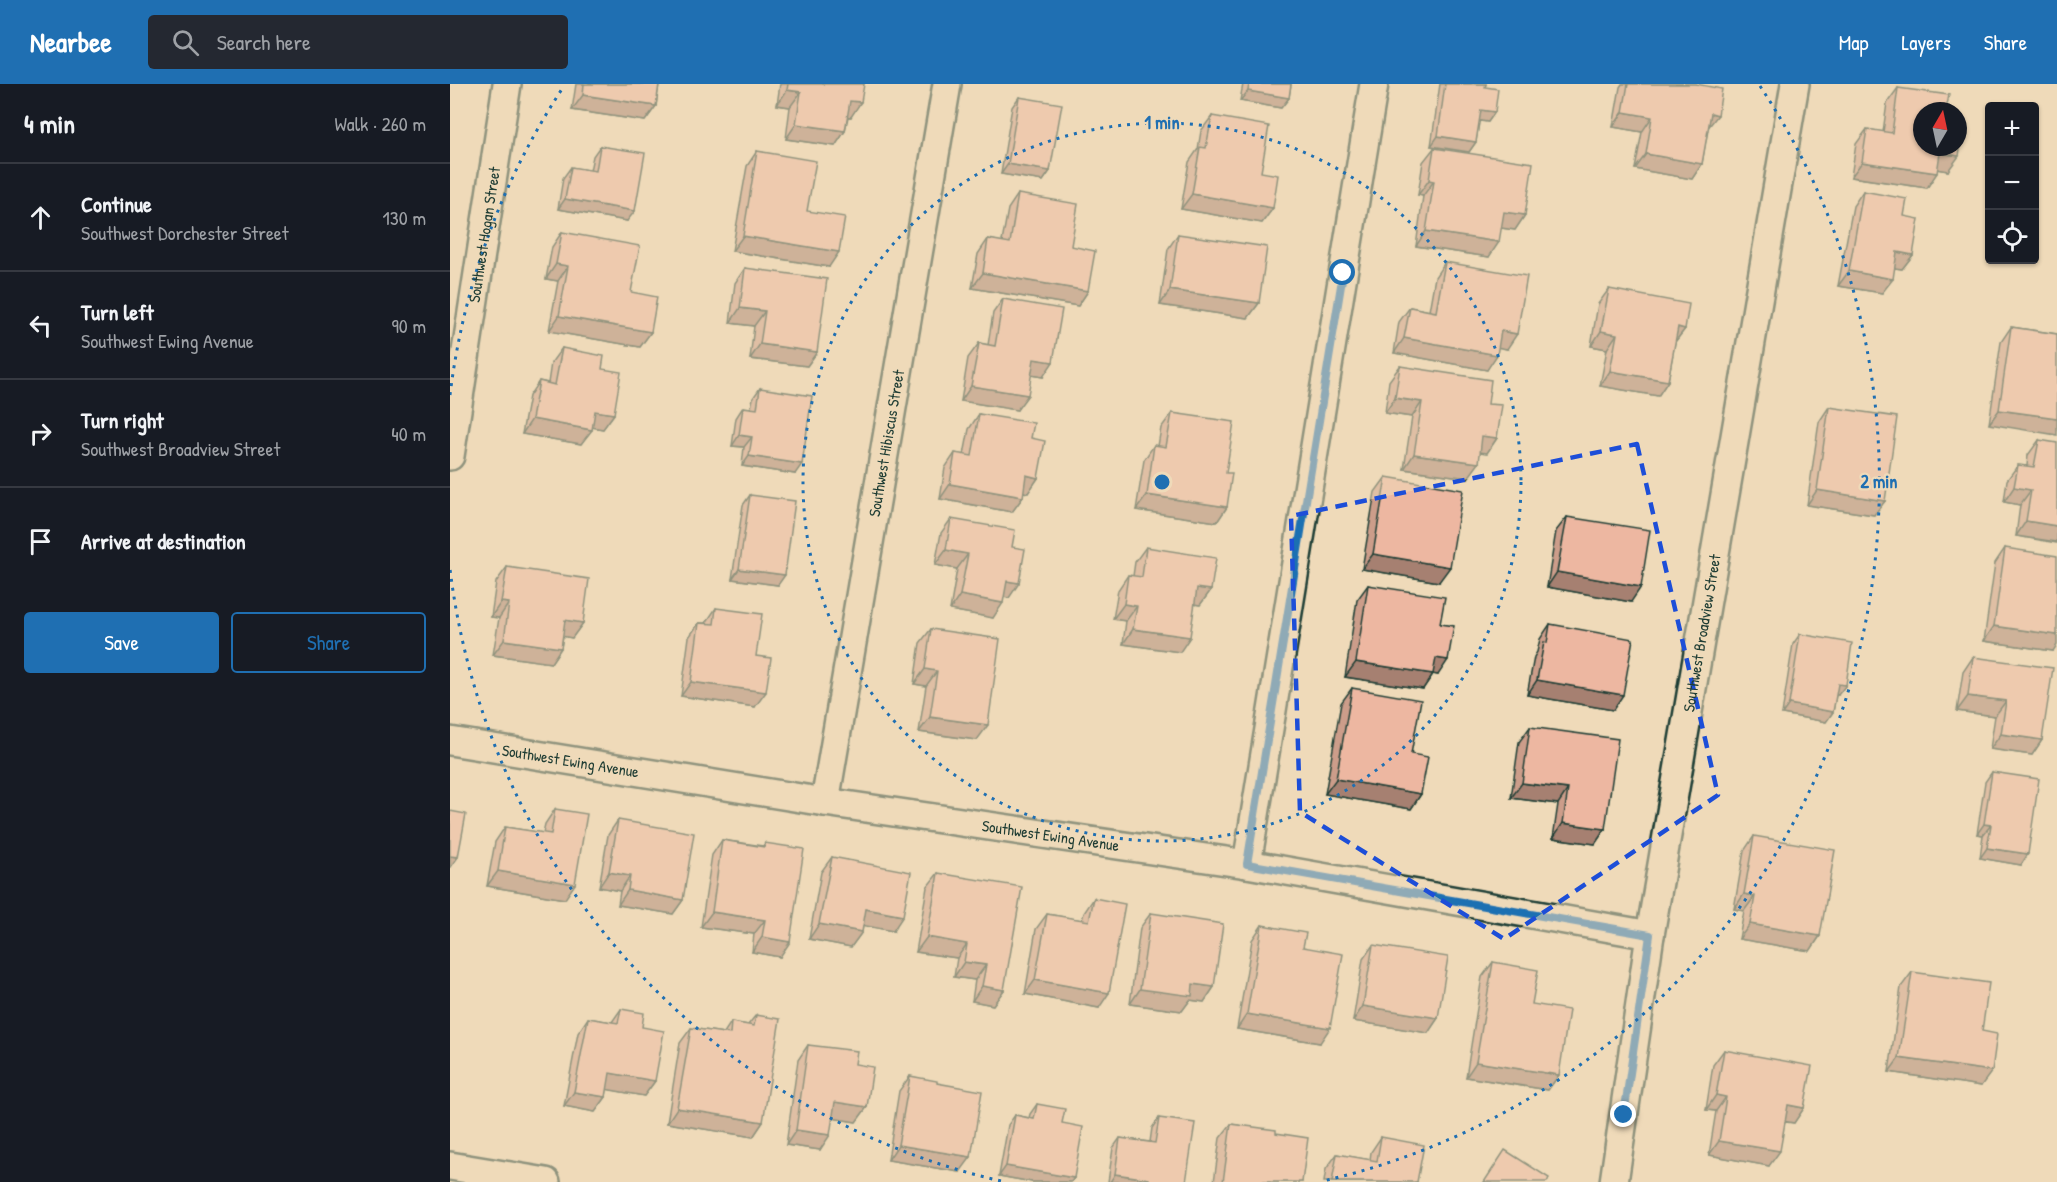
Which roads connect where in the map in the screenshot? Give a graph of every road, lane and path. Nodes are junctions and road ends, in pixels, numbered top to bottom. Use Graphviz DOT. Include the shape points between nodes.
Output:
graph roads {
  1 [pos="507,84"];
  2 [pos="947,84"];
  3 [pos="1374,84"];
  4 [pos="1795,84"];
  5 [pos="450,456"];
  6 [pos="450,741"];
  7 [pos="825,802"];
  8 [pos="1247,864"];
  9 [pos="1650,935"];
  10 [pos="450,1166"];
  11 [pos="546,1182"];
  12 [pos="1614,1182"];
  1 -- 5 [label="street, Southwest Hogan Street"];
  2 -- 7 [label="street, Southwest Hibiscus Street"];
  3 -- 8 [label="street"];
  4 -- 9 [label="street, Southwest Broadview Street"];
  6 -- 7 [label="street, Southwest Ewing Avenue"];
  7 -- 8 [label="street, Southwest Ewing Avenue"];
  8 -- 9 [label="street, Southwest Ewing Avenue"];
  9 -- 12 [label="street, Southwest Broadview Street"];
  10 -- 11 [label="street"];
}
